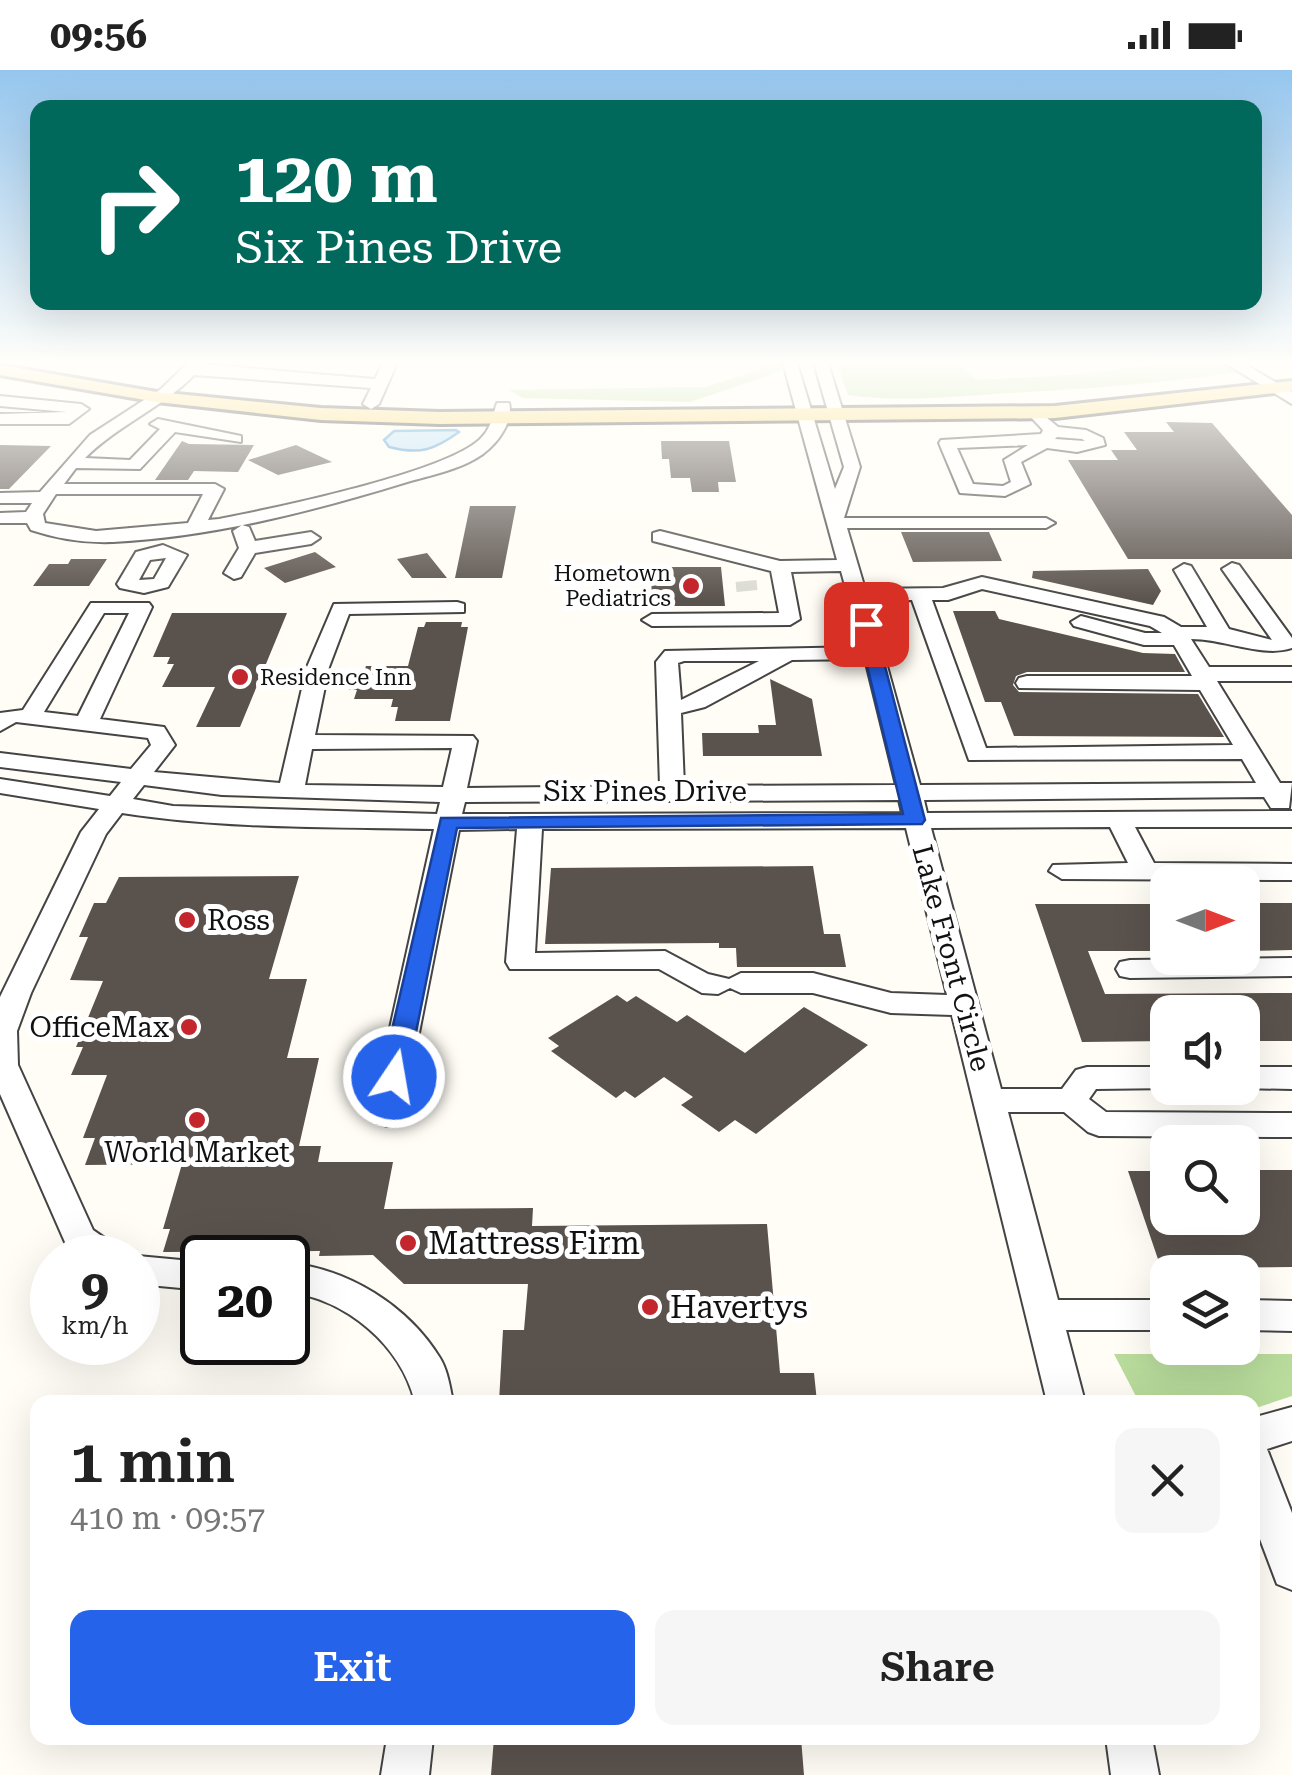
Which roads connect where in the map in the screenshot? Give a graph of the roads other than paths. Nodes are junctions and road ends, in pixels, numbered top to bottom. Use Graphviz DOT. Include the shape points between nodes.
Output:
graph roads {
  1 [pos="92,443"];
  2 [pos="155,443"];
  3 [pos="485,443"];
  4 [pos="812,443"];
  5 [pos="845,443"];
  6 [pos="951,443"];
  7 [pos="1040,443"];
  8 [pos="71,463"];
  9 [pos="47,493"];
  10 [pos="0,498"];
  11 [pos="34,517"];
  12 [pos="0,518"];
  13 [pos="836,519"];
  14 [pos="1046,523"];
  15 [pos="233,524"];
  16 [pos="194,529"];
  17 [pos="660,537"];
  18 [pos="311,538"];
  19 [pos="248,548"];
  20 [pos="770,564"];
  21 [pos="849,566"];
  22 [pos="1184,570"];
  23 [pos="1232,570"];
  24 [pos="234,572"];
  25 [pos="857,595"];
  26 [pos="920,595"];
  27 [pos="458,608"];
  28 [pos="750,619"];
  29 [pos="652,620"];
  30 [pos="1221,633"];
  31 [pos="1178,636"];
  32 [pos="874,653"];
  33 [pos="788,654"];
  34 [pos="1292,674"];
  35 [pos="1205,678"];
  36 [pos="1026,684"];
  37 [pos="669,705"];
  38 [pos="30,717"];
  39 [pos="0,724"];
  40 [pos="86,724"];
  41 [pos="305,742"];
  42 [pos="1249,752"];
  43 [pos="0,760"];
  44 [pos="136,778"];
  45 [pos="0,786"];
  46 [pos="1282,790"];
  47 [pos="291,791"];
  48 [pos="672,794"];
  49 [pos="116,803"];
  50 [pos="912,806"];
  51 [pos="452,808"];
  52 [pos="1119,820"];
  53 [pos="1291,820"];
  54 [pos="530,822"];
  55 [pos="1062,871"];
  56 [pos="1144,872"];
  57 [pos="1292,872"];
  58 [pos="1292,968"];
  59 [pos="1130,969"];
  60 [pos="966,1006"];
  61 [pos="1150,1078"];
  62 [pos="1260,1078"];
  63 [pos="1292,1078"];
  64 [pos="990,1100"];
  65 [pos="1071,1101"];
  66 [pos="386,1114"];
  67 [pos="1292,1125"];
  68 [pos="79,1235"];
  69 [pos="310,1280"];
  70 [pos="1044,1315"];
  71 [pos="1150,1315"];
  72 [pos="1260,1315"];
  73 [pos="1292,1316"];
  74 [pos="432,1395"];
  75 [pos="1064,1395"];
  76 [pos="1292,1424"];
  77 [pos="1260,1434"];
  78 [pos="1260,1483"];
  79 [pos="1292,1569"];
  80 [pos="409,1745"];
  81 [pos="1130,1745"];
  82 [pos="405,1775"];
  83 [pos="1135,1775"];
  1 -- 8 [label="street"];
  2 -- 8 [label="street" via="134,464"];
  3 -- 15 [label="street" via="464,457 311,508"];
  4 -- 13 [label="street, Lake Front Circle"];
  5 -- 13 [label="street" via="852,467"];
  6 -- 7 [label="street" via="946,445 966,489 1005,491 1021,484 1012,460"];
  8 -- 9 [label="street"];
  9 -- 10 [label="street"];
  9 -- 11 [label="street"];
  9 -- 16 [label="street" via="215,489"];
  11 -- 12 [label="street"];
  11 -- 16 [label="street" via="37,526 72,536 163,542"];
  13 -- 14 [label="street"];
  13 -- 21 [label="street, Lake Front Circle"];
  15 -- 16 [label="street"];
  15 -- 19 [label="street"];
  17 -- 20 [label="street"];
  18 -- 19 [label="street"];
  19 -- 24 [label="street"];
  20 -- 21 [label="street"];
  20 -- 28 [label="street" via="748,572"];
  20 -- 28 [label="street" via="790,619"];
  21 -- 25 [label="street, Lake Front Circle"];
  22 -- 30 [label="street"];
  23 -- 30 [label="street" via="1286,643"];
  25 -- 26 [label="street"];
  25 -- 32 [label="street, Lake Front Circle"];
  26 -- 31 [label="street" via="1005,598 1144,638"];
  26 -- 42 [label="street" via="977,754"];
  27 -- 41 [label="street" via="341,608 318,668"];
  28 -- 29 [label="street"];
  30 -- 31 [label="street"];
  31 -- 35 [label="street"];
  32 -- 33 [label="street"];
  32 -- 50 [label="street, Lake Front Circle"];
  33 -- 37 [label="street" via="697,702"];
  33 -- 37 [label="street" via="673,656 667,662"];
  34 -- 35 [label="street"];
  35 -- 36 [label="street"];
  35 -- 42 [label="street"];
  37 -- 48 [label="street"];
  38 -- 39 [label="street" via="11,715"];
  38 -- 40 [label="street"];
  38 -- 40 [label="street" via="98,606 142,606"];
  40 -- 44 [label="street" via="156,732 162,746"];
  41 -- 47 [label="street"];
  41 -- 51 [label="street" via="465,742"];
  42 -- 46 [label="street"];
  43 -- 44 [label="street, Six Pines Drive"];
  44 -- 47 [label="street, Six Pines Drive"];
  44 -- 49 [label="street"];
  45 -- 49 [label="street, Six Pines Drive"];
  46 -- 50 [label="street, Six Pines Drive"];
  46 -- 53 [label="street"];
  47 -- 51 [label="street, Six Pines Drive"];
  48 -- 50 [label="street, Six Pines Drive"];
  48 -- 51 [label="street, Six Pines Drive"];
  49 -- 51 [label="street, Six Pines Drive" via="262,818"];
  49 -- 68 [label="street" via="94,832 2,1031 3,1065"];
  50 -- 52 [label="street, Six Pines Drive"];
  50 -- 54 [label="street, Six Pines Drive"];
  50 -- 60 [label="street, Lake Front Circle"];
  51 -- 54 [label="street, Six Pines Drive"];
  51 -- 66 [label="street"];
  52 -- 53 [label="street, Six Pines Drive"];
  52 -- 56 [label="street"];
  54 -- 60 [label="street" via="520,962 665,960 702,983 813,983 890,1002"];
  55 -- 56 [label="street"];
  56 -- 57 [label="street"];
  58 -- 59 [label="street"];
  60 -- 64 [label="street, Lake Front Circle"];
  61 -- 65 [label="street" via="1086,1078"];
  62 -- 63 [label="street"];
  64 -- 65 [label="street"];
  64 -- 70 [label="street, Lake Front Circle"];
  65 -- 67 [label="street" via="1100,1124"];
  69 -- 74 [label="street" via="370,1306 426,1368"];
  70 -- 71 [label="street"];
  70 -- 75 [label="street, Lake Front Circle"];
  72 -- 73 [label="street"];
  76 -- 77 [label="street"];
  78 -- 79 [label="street"];
  80 -- 82 [label="street"];
  81 -- 83 [label="street"];
}
